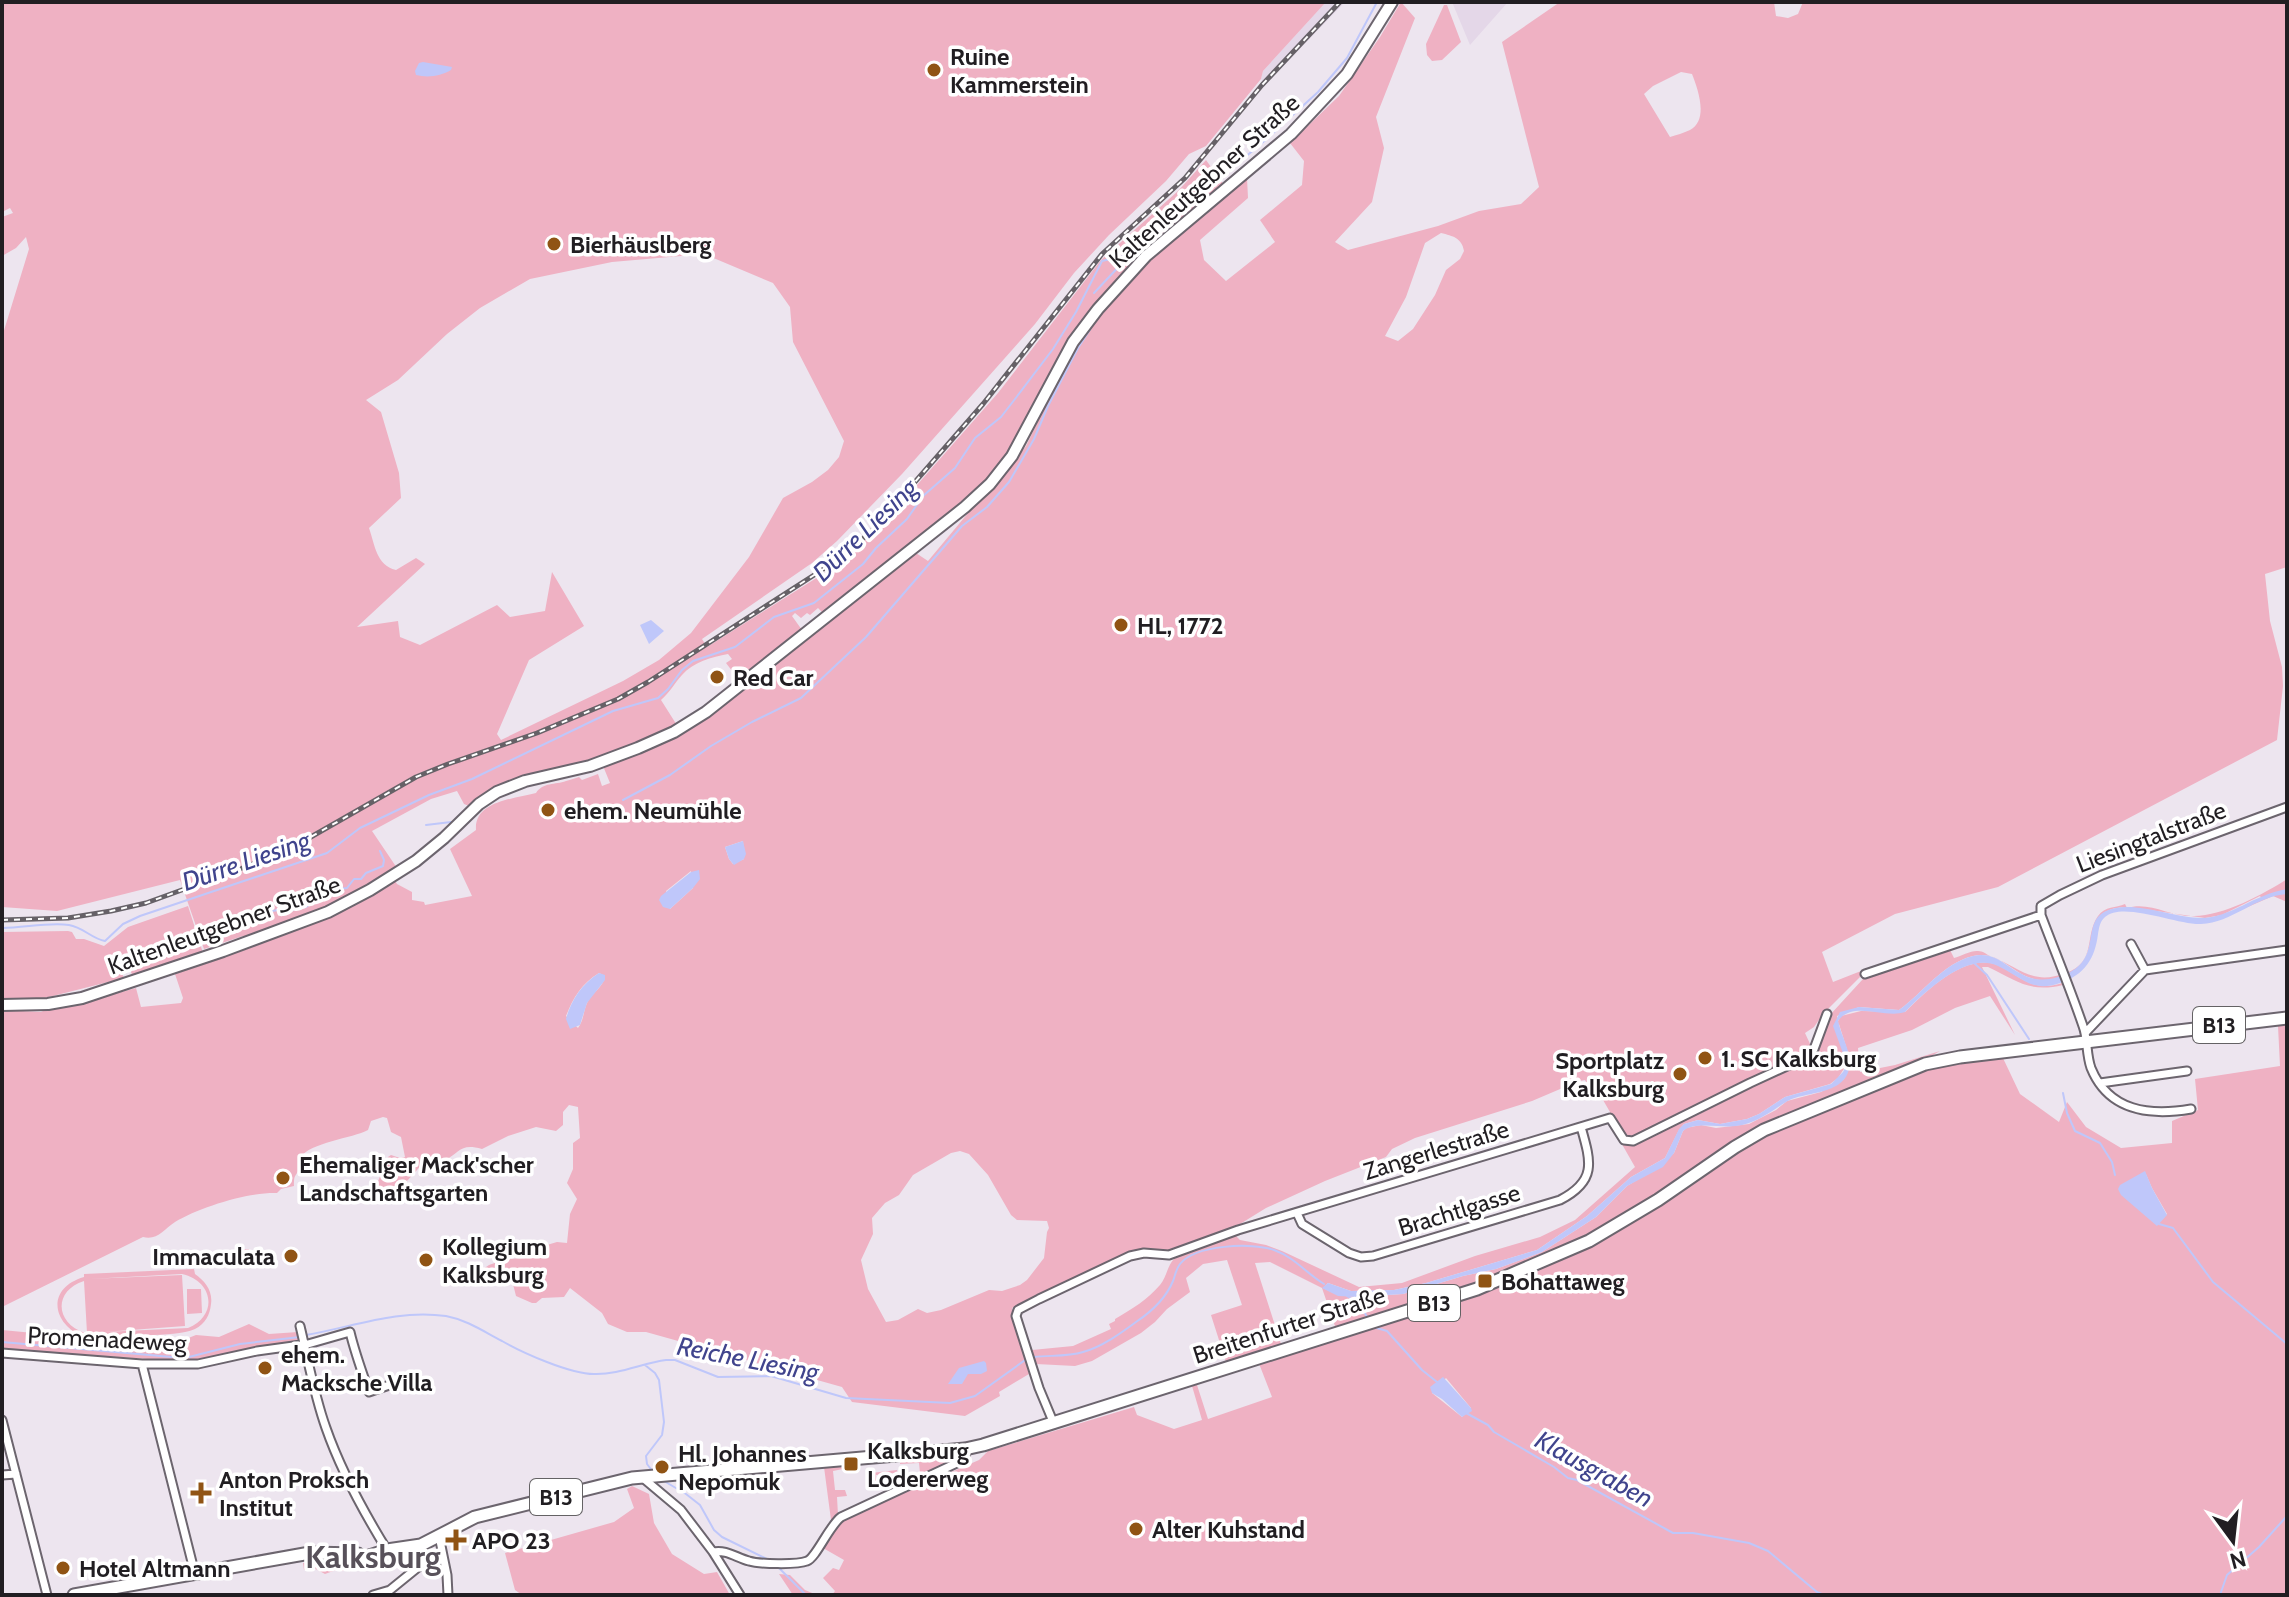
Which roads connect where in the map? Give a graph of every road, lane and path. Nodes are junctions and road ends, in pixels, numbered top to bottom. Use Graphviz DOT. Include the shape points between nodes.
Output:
graph roads {
  1 [pos="1392,2"];
  2 [pos="2287,807"];
  3 [pos="2041,915"];
  4 [pos="2131,944"];
  5 [pos="2287,950"];
  6 [pos="2145,970"];
  7 [pos="1865,974"];
  8 [pos="2,1005"];
  9 [pos="1827,1014"];
  10 [pos="2287,1018"];
  11 [pos="2086,1037"];
  12 [pos="2187,1071"];
  13 [pos="2100,1083"];
  14 [pos="2191,1109"];
  15 [pos="1581,1127"];
  16 [pos="1297,1213"];
  17 [pos="302,1336"];
  18 [pos="2,1353"];
  19 [pos="142,1364"];
  20 [pos="407,1379"];
  21 [pos="2,1420"];
  22 [pos="1054,1424"];
  23 [pos="965,1449"];
  24 [pos="16,1474"];
  25 [pos="2,1475"];
  26 [pos="645,1476"];
  27 [pos="439,1536"];
  28 [pos="382,1551"];
  29 [pos="713,1552"];
  30 [pos="443,1556"];
  31 [pos="195,1574"];
  32 [pos="47,1595"];
  33 [pos="74,1595"];
  34 [pos="373,1595"];
  35 [pos="448,1595"];
  36 [pos="740,1595"];
  1 -- 8 [label="main road, Kaltenleutgebner Straße" via="1347,74 1291,134 1146,256 1098,309 1067,352 1012,456 990,484 706,712 625,754 497,792 416,861 309,920 82,998"];
  2 -- 3 [label="street, Liesingtalstraße" via="2102,875 2050,900 2041,906"];
  3 -- 7 [label="street"];
  3 -- 11 [label="street"];
  4 -- 6 [label="street"];
  5 -- 6 [label="street"];
  6 -- 11 [label="street"];
  9 -- 15 [label="street, Zangerlestraße" via="1809,1056 1639,1139 1624,1140 1610,1118"];
  10 -- 11 [label="main road, B13"];
  11 -- 13 [label="street" via="2091,1068"];
  11 -- 22 [label="main road, Breitenfurter Straße / B13" via="1925,1064 1735,1147 1571,1251 1470,1292"];
  12 -- 13 [label="street"];
  13 -- 14 [label="street" via="2117,1101 2135,1109 2162,1114"];
  15 -- 16 [label="street, Zangerlestraße"];
  15 -- 16 [label="street, Brachtlgasse" via="1590,1165 1586,1179 1560,1200 1361,1257 1302,1224"];
  16 -- 22 [label="street, Zangerlestraße" via="1169,1255 1130,1256 1016,1313"];
  17 -- 19 [label="street, Promenadeweg" via="198,1364"];
  17 -- 20 [label="street, Promenadeweg" via="350,1332 369,1392"];
  17 -- 28 [label="street" via="324,1425"];
  18 -- 19 [label="street, Promenadeweg"];
  19 -- 31 [label="street"];
  21 -- 24 [label="street"];
  22 -- 23 [label="main road, Breitenfurter Straße / B13"];
  23 -- 26 [label="main road, Breitenfurter Straße / B13"];
  23 -- 29 [label="street" via="961,1461 841,1517 807,1561 766,1563"];
  24 -- 25 [label="street"];
  24 -- 32 [label="street"];
  26 -- 27 [label="main road, B13" via="475,1517"];
  26 -- 29 [label="street" via="677,1505"];
  27 -- 28 [label="main road, B13" via="421,1545"];
  27 -- 30 [label="street"];
  28 -- 31 [label="main road, B13" via="295,1556"];
  29 -- 36 [label="street"];
  30 -- 34 [label="street"];
  30 -- 35 [label="street"];
  31 -- 33 [label="main road, B13"];
}
